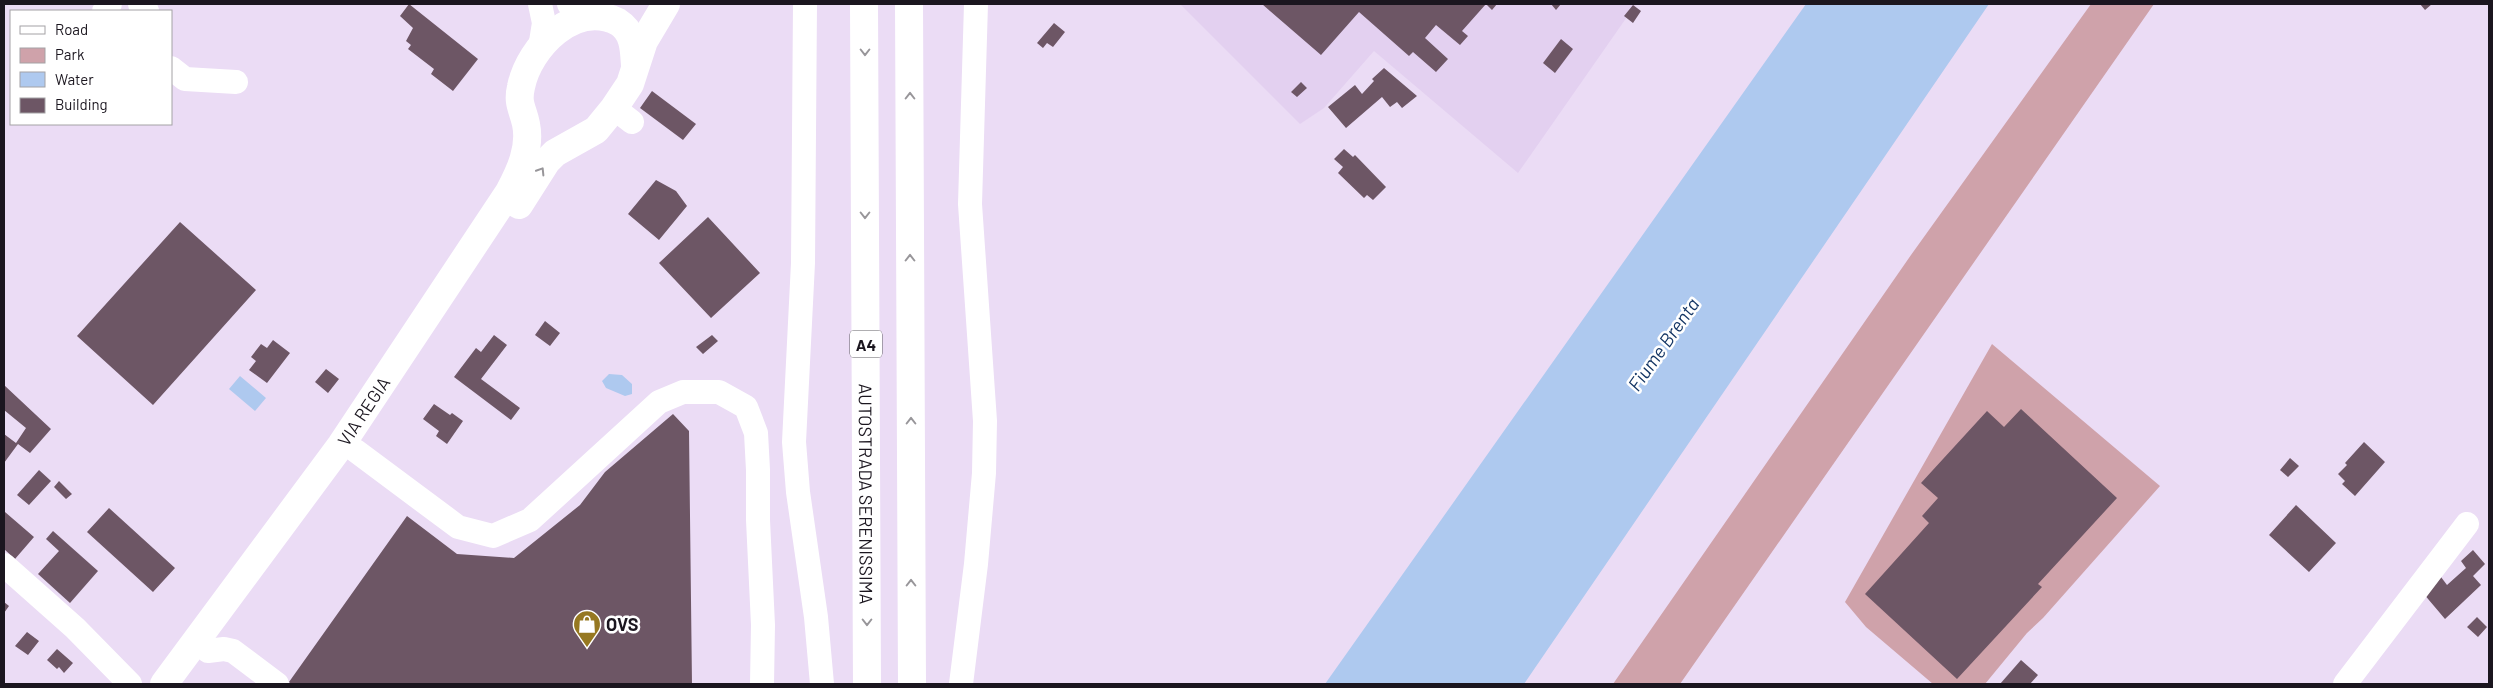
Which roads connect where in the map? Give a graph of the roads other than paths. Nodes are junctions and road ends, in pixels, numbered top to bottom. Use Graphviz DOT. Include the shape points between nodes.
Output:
graph roads {
  1 [pos="540,4"];
  2 [pos="652,4"];
  3 [pos="666,4"];
  4 [pos="805,4"];
  5 [pos="864,4"];
  6 [pos="909,4"];
  7 [pos="976,4"];
  8 [pos="590,12"];
  9 [pos="540,48"];
  10 [pos="635,66"];
  11 [pos="172,69"];
  12 [pos="236,82"];
  13 [pos="526,122"];
  14 [pos="575,142"];
  15 [pos="356,452"];
  16 [pos="2467,524"];
  17 [pos="4,565"];
  18 [pos="208,651"];
  19 [pos="130,684"];
  20 [pos="164,684"];
  21 [pos="184,684"];
  22 [pos="277,684"];
  23 [pos="762,684"];
  24 [pos="822,684"];
  25 [pos="867,684"];
  26 [pos="912,684"];
  27 [pos="961,684"];
  28 [pos="2345,684"];
  1 -- 9 [label="street" via="544,23"];
  2 -- 8 [label="main road, VIA REGIA" via="642,10"];
  3 -- 10 [label="main road, VIA REGIA" via="644,41"];
  4 -- 24 [label="street" via="803,263 794,442"];
  5 -- 25 [label="main road, AUTOSTRADA SERENISSIMA / A4, one-way"];
  26 -- 6 [label="main road, one-way"];
  7 -- 27 [label="street" via="970,204 985,429 976,564"];
  8 -- 9 [label="main road, VIA REGIA" via="565,22"];
  8 -- 10 [label="main road, VIA REGIA" via="622,25 632,37"];
  9 -- 13 [label="main road, VIA REGIA" via="521,85 520,110"];
  10 -- 14 [label="main road, VIA REGIA" via="623,115"];
  11 -- 12 [label="street" via="186,78"];
  13 -- 14 [label="main road" via="542,136 556,142"];
  13 -- 20 [label="main road, VIA REGIA" via="525,158 509,192 340,445"];
  15 -- 14 [label="main road, VIA REGIA, one-way" via="547,161"];
  15 -- 18 [label="main road, VIA REGIA"];
  15 -- 23 [label="street" via="458,527 493,536 530,520 659,402 682,392 719,392 746,407 756,433"];
  16 -- 28 [label="street"];
  17 -- 19 [label="street" via="75,628"];
  18 -- 21 [label="main road, VIA REGIA"];
  18 -- 22 [label="street" via="224,648 233,651"];
}
